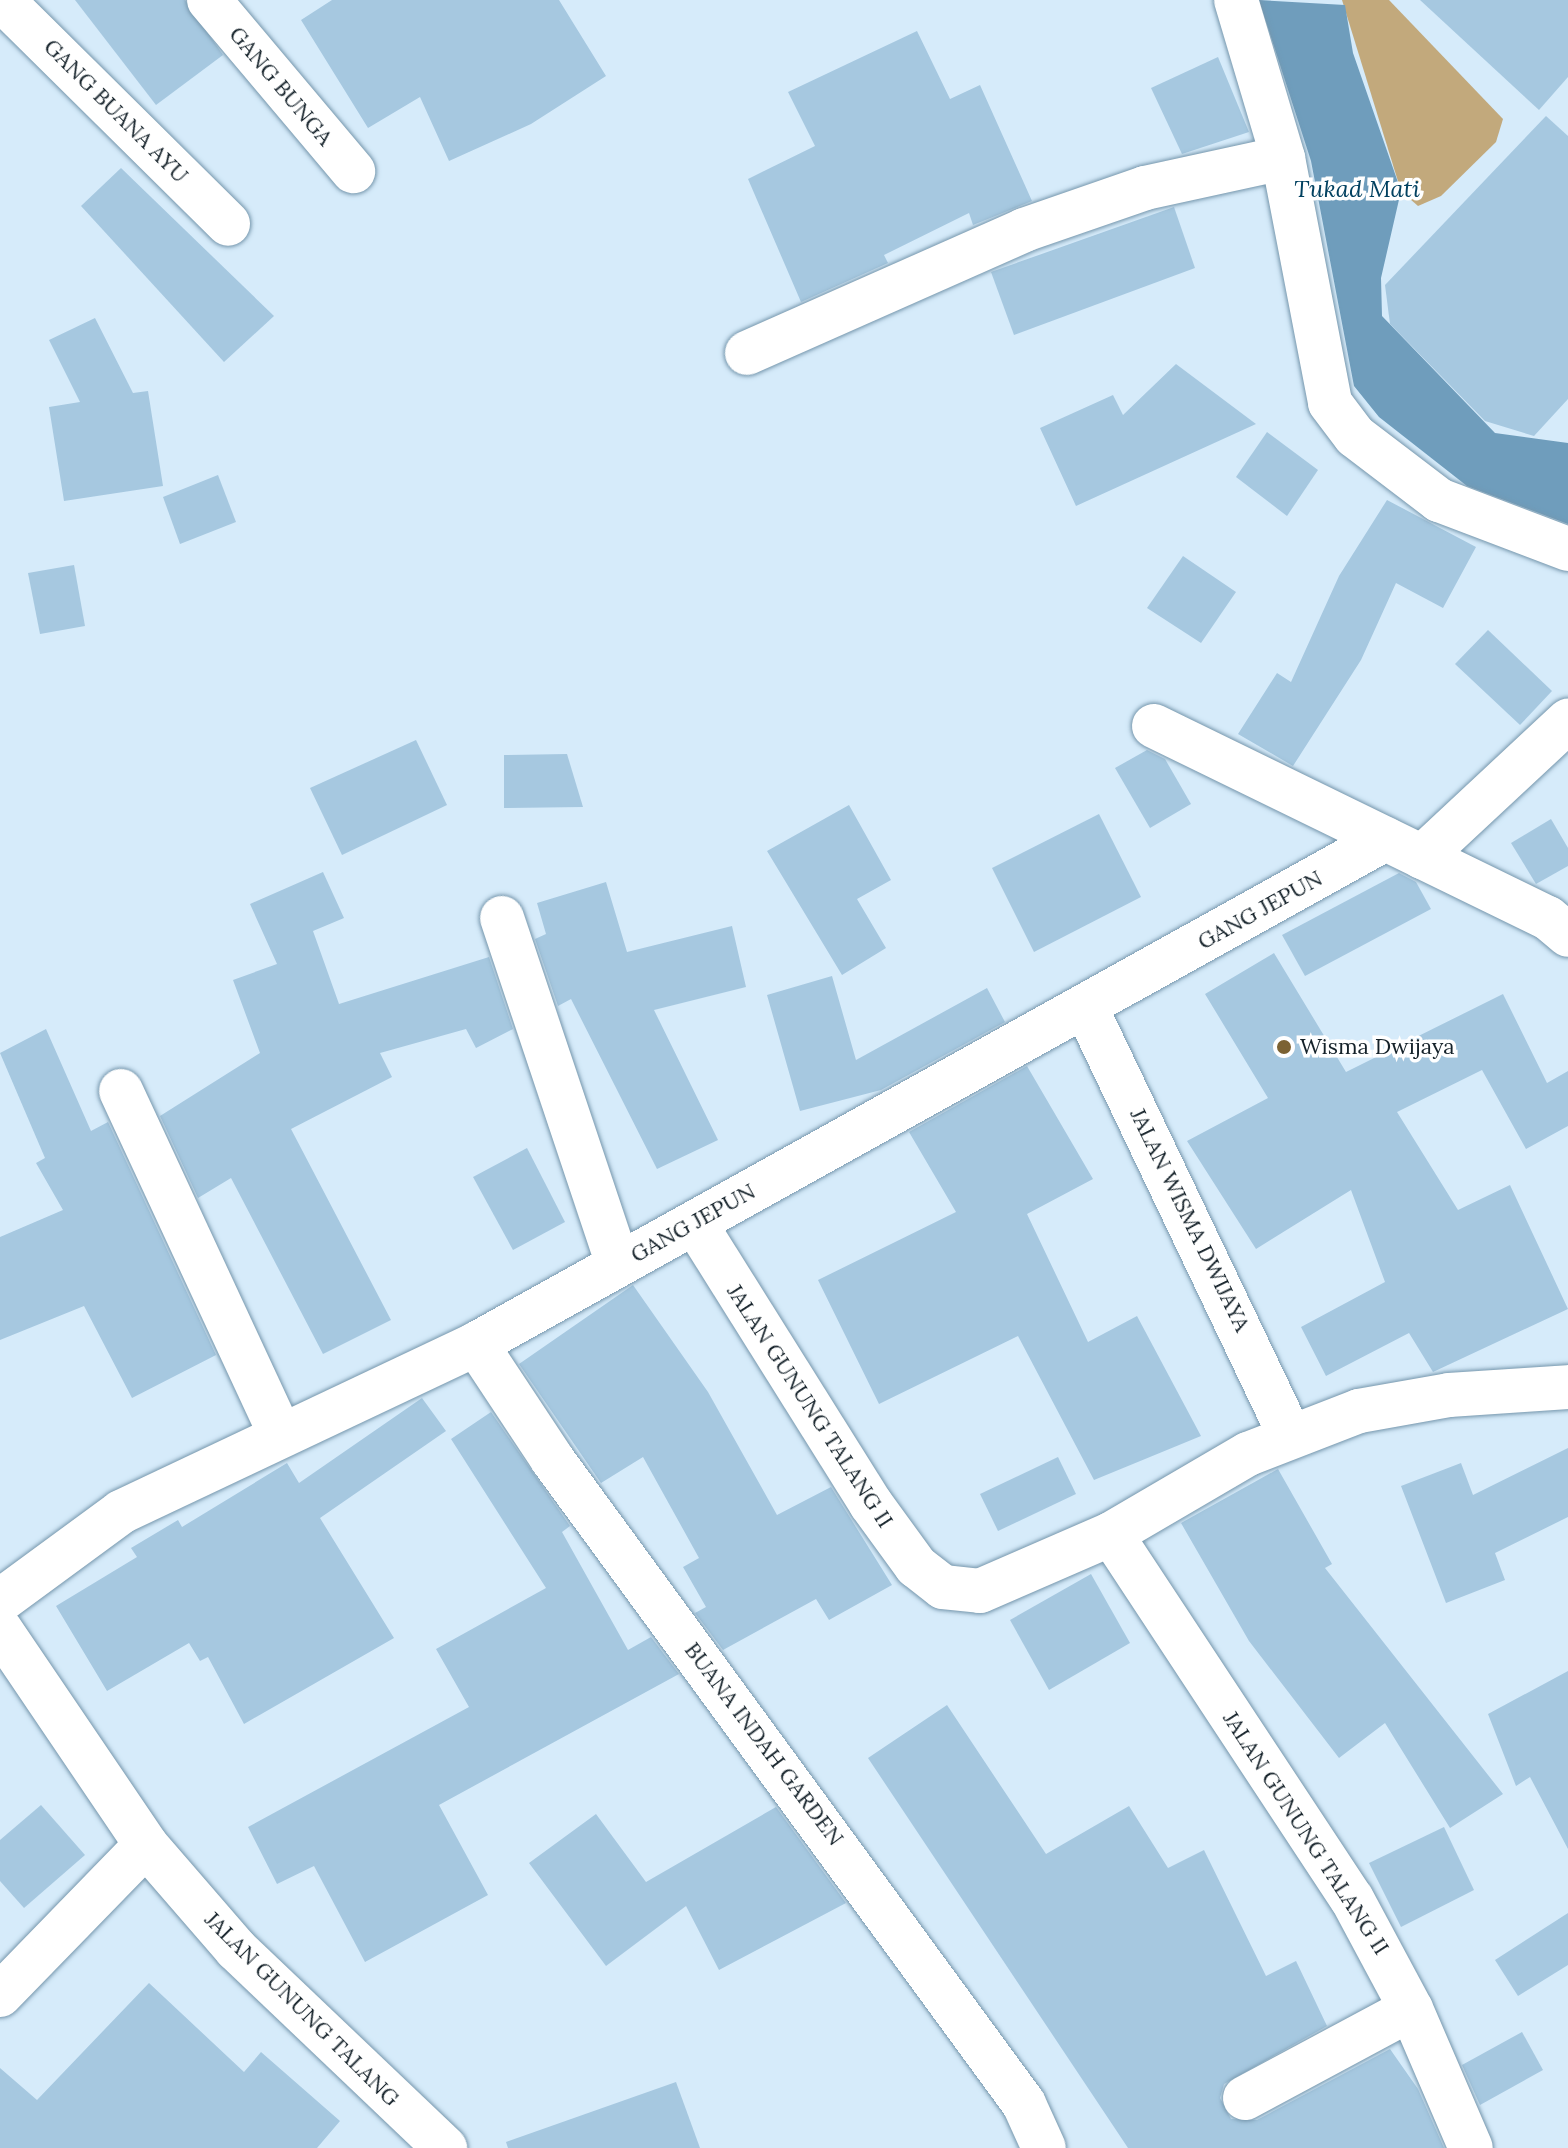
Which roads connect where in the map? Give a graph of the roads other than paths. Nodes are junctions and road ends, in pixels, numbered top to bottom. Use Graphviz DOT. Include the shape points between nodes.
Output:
graph roads {
  1 [pos="2,0"];
  2 [pos="209,0"];
  3 [pos="1236,0"];
  4 [pos="1283,158"];
  5 [pos="353,171"];
  6 [pos="228,224"];
  7 [pos="747,353"];
  8 [pos="1568,549"];
  9 [pos="1568,721"];
  10 [pos="1154,726"];
  11 [pos="1403,848"];
  12 [pos="502,918"];
  13 [pos="1568,935"];
  14 [pos="1086,1008"];
  15 [pos="121,1091"];
  16 [pos="696,1225"];
  17 [pos="618,1264"];
  18 [pos="476,1344"];
  19 [pos="1568,1387"];
  20 [pos="280,1433"];
  21 [pos="1290,1435"];
  22 [pos="1111,1534"];
  23 [pos="0,1601"];
  24 [pos="0,1629"];
  25 [pos="146,1845"];
  26 [pos="0,1995"];
  27 [pos="1411,2009"];
  28 [pos="1245,2098"];
  29 [pos="425,2142"];
  30 [pos="1044,2148"];
  31 [pos="1471,2148"];
  1 -- 6 [label="street, GANG BUANA AYU"];
  2 -- 5 [label="street, GANG BUNGA"];
  3 -- 4 [label="street"];
  4 -- 7 [label="street" via="1145,188 1024,230"];
  4 -- 8 [label="street" via="1330,403 1355,436 1439,500"];
  9 -- 11 [label="street, GANG JEPUN"];
  10 -- 11 [label="street"];
  11 -- 13 [label="street" via="1548,918"];
  11 -- 14 [label="street, GANG JEPUN"];
  12 -- 17 [label="street"];
  14 -- 16 [label="street, GANG JEPUN"];
  14 -- 21 [label="street, JALAN WISMA DWIJAYA"];
  15 -- 20 [label="street"];
  16 -- 17 [label="street, GANG JEPUN"];
  16 -- 22 [label="street, JALAN GUNUNG TALANG II" via="871,1504 916,1566 943,1587 980,1591"];
  17 -- 18 [label="street, GANG JEPUN"];
  18 -- 20 [label="street, GANG JEPUN"];
  18 -- 30 [label="street, BUANA INDAH GARDEN" via="552,1459 1024,2104"];
  19 -- 21 [label="street, JALAN GUNUNG TALANG II" via="1449,1395 1359,1411"];
  20 -- 23 [label="street, GANG JEPUN" via="90,1530"];
  21 -- 22 [label="street, JALAN GUNUNG TALANG II"];
  22 -- 27 [label="street, JALAN GUNUNG TALANG II" via="1352,1899"];
  24 -- 25 [label="street, JALAN GUNUNG TALANG"];
  25 -- 26 [label="street"];
  25 -- 29 [label="street, JALAN GUNUNG TALANG" via="236,1949"];
  27 -- 28 [label="street"];
  27 -- 31 [label="street, JALAN GUNUNG TALANG II"];
}
